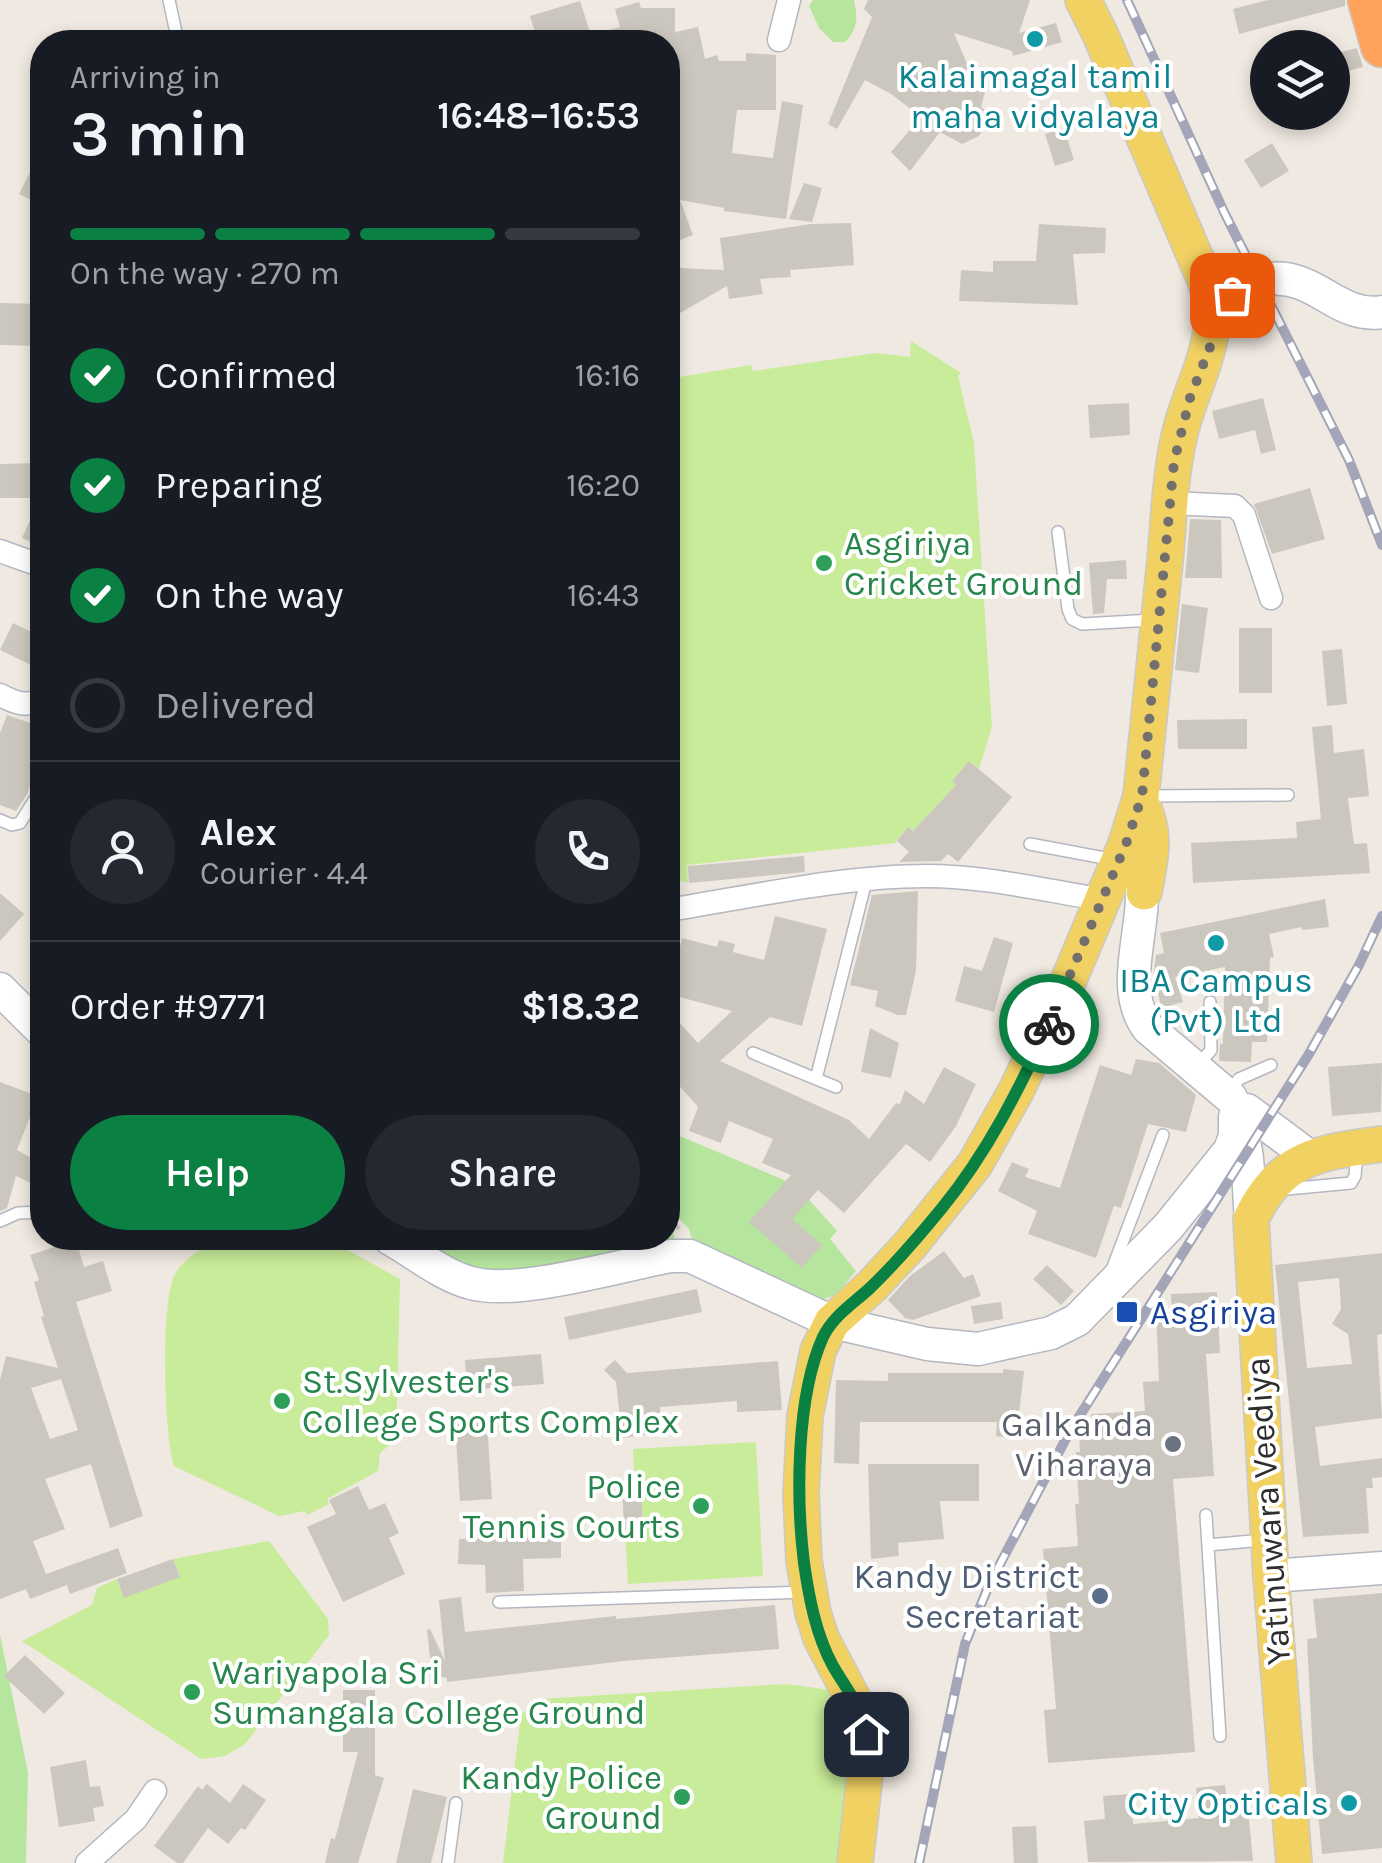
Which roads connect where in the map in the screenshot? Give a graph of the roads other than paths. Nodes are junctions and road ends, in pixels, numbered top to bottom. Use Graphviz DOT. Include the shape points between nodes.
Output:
graph roads {
  1 [pos="169,0"];
  2 [pos="789,0"];
  3 [pos="1083,0"];
  4 [pos="1369,0"];
  5 [pos="175,30"];
  6 [pos="779,40"];
  7 [pos="1382,46"];
  8 [pos="1227,297"];
  9 [pos="1382,312"];
  10 [pos="1170,503"];
  11 [pos="1058,532"];
  12 [pos="0,550"];
  13 [pos="30,561"];
  14 [pos="1271,598"];
  15 [pos="1158,620"];
  16 [pos="0,695"];
  17 [pos="30,704"];
  18 [pos="1288,795"];
  19 [pos="1141,798"];
  20 [pos="30,808"];
  21 [pos="0,820"];
  22 [pos="1030,844"];
  23 [pos="1123,852"];
  24 [pos="866,880"];
  25 [pos="1144,892"];
  26 [pos="1100,899"];
  27 [pos="680,908"];
  28 [pos="0,989"];
  29 [pos="1210,1002"];
  30 [pos="30,1019"];
  31 [pos="752,1053"];
  32 [pos="1271,1065"];
  33 [pos="1195,1068"];
  34 [pos="816,1079"];
  35 [pos="836,1088"];
  36 [pos="1234,1106"];
  37 [pos="1162,1135"];
  38 [pos="1370,1145"];
  39 [pos="1248,1150"];
  40 [pos="1295,1172"];
  41 [pos="1208,1178"];
  42 [pos="30,1212"];
  43 [pos="1251,1220"];
  44 [pos="0,1222"];
  45 [pos="410,1250"];
  46 [pos="1107,1290"];
  47 [pos="832,1322"];
  48 [pos="1206,1515"];
  49 [pos="1269,1540"];
  50 [pos="1208,1545"];
  51 [pos="1382,1568"];
  52 [pos="1271,1576"];
  53 [pos="809,1592"];
  54 [pos="499,1602"];
  55 [pos="1220,1736"];
  56 [pos="155,1791"];
  57 [pos="456,1803"];
  58 [pos="87,1863"];
  59 [pos="448,1863"];
  60 [pos="855,1863"];
  61 [pos="1294,1863"];
  1 -- 5 [label="lane"];
  2 -- 6 [label="street"];
  3 -- 8 [label="main road"];
  4 -- 7 [label="highway"];
  8 -- 9 [label="street, bridge" via="1278,278 1309,284 1350,309"];
  8 -- 10 [label="main road" via="1180,433"];
  10 -- 14 [label="street" via="1234,506 1244,514"];
  10 -- 15 [label="main road"];
  11 -- 15 [label="lane" via="1072,619"];
  12 -- 13 [label="street"];
  15 -- 19 [label="main road"];
  16 -- 17 [label="street"];
  18 -- 19 [label="lane"];
  19 -- 23 [label="main road"];
  19 -- 25 [label="main road" via="1153,842"];
  20 -- 21 [label="lane" via="20,823"];
  22 -- 23 [label="lane"];
  23 -- 25 [label="street" via="1139,868"];
  23 -- 26 [label="main road"];
  24 -- 26 [label="street" via="970,878"];
  24 -- 27 [label="street"];
  24 -- 34 [label="lane"];
  25 -- 33 [label="street" via="1136,963 1140,1014"];
  26 -- 47 [label="main road" via="1044,1034 975,1164 910,1245"];
  28 -- 30 [label="street"];
  29 -- 33 [label="lane" via="1211,1050"];
  31 -- 34 [label="lane"];
  32 -- 36 [label="lane" via="1239,1078"];
  33 -- 36 [label="street"];
  34 -- 35 [label="lane"];
  36 -- 39 [label="street"];
  36 -- 40 [label="street"];
  36 -- 41 [label="street" via="1234,1142"];
  37 -- 46 [label="lane"];
  38 -- 40 [label="main road"];
  39 -- 40 [label="street"];
  39 -- 41 [label="street"];
  39 -- 43 [label="street"];
  40 -- 43 [label="main road" via="1269,1188"];
  41 -- 43 [label="street" via="1230,1180"];
  41 -- 46 [label="street"];
  42 -- 44 [label="lane"];
  43 -- 49 [label="main road, Yatinuwara Veediya"];
  45 -- 47 [label="street" via="484,1286 690,1256"];
  46 -- 47 [label="street" via="1078,1320 1051,1333 978,1349"];
  47 -- 53 [label="main road" via="818,1351 805,1416 801,1494"];
  48 -- 50 [label="lane"];
  49 -- 50 [label="lane"];
  49 -- 52 [label="main road, Yatinuwara Veediya"];
  50 -- 55 [label="lane"];
  51 -- 52 [label="street"];
  52 -- 61 [label="main road, Yatinuwara Veediya"];
  53 -- 54 [label="lane"];
  53 -- 60 [label="main road" via="825,1649 864,1720"];
  56 -- 58 [label="street" via="136,1819"];
  57 -- 59 [label="lane"];
}
